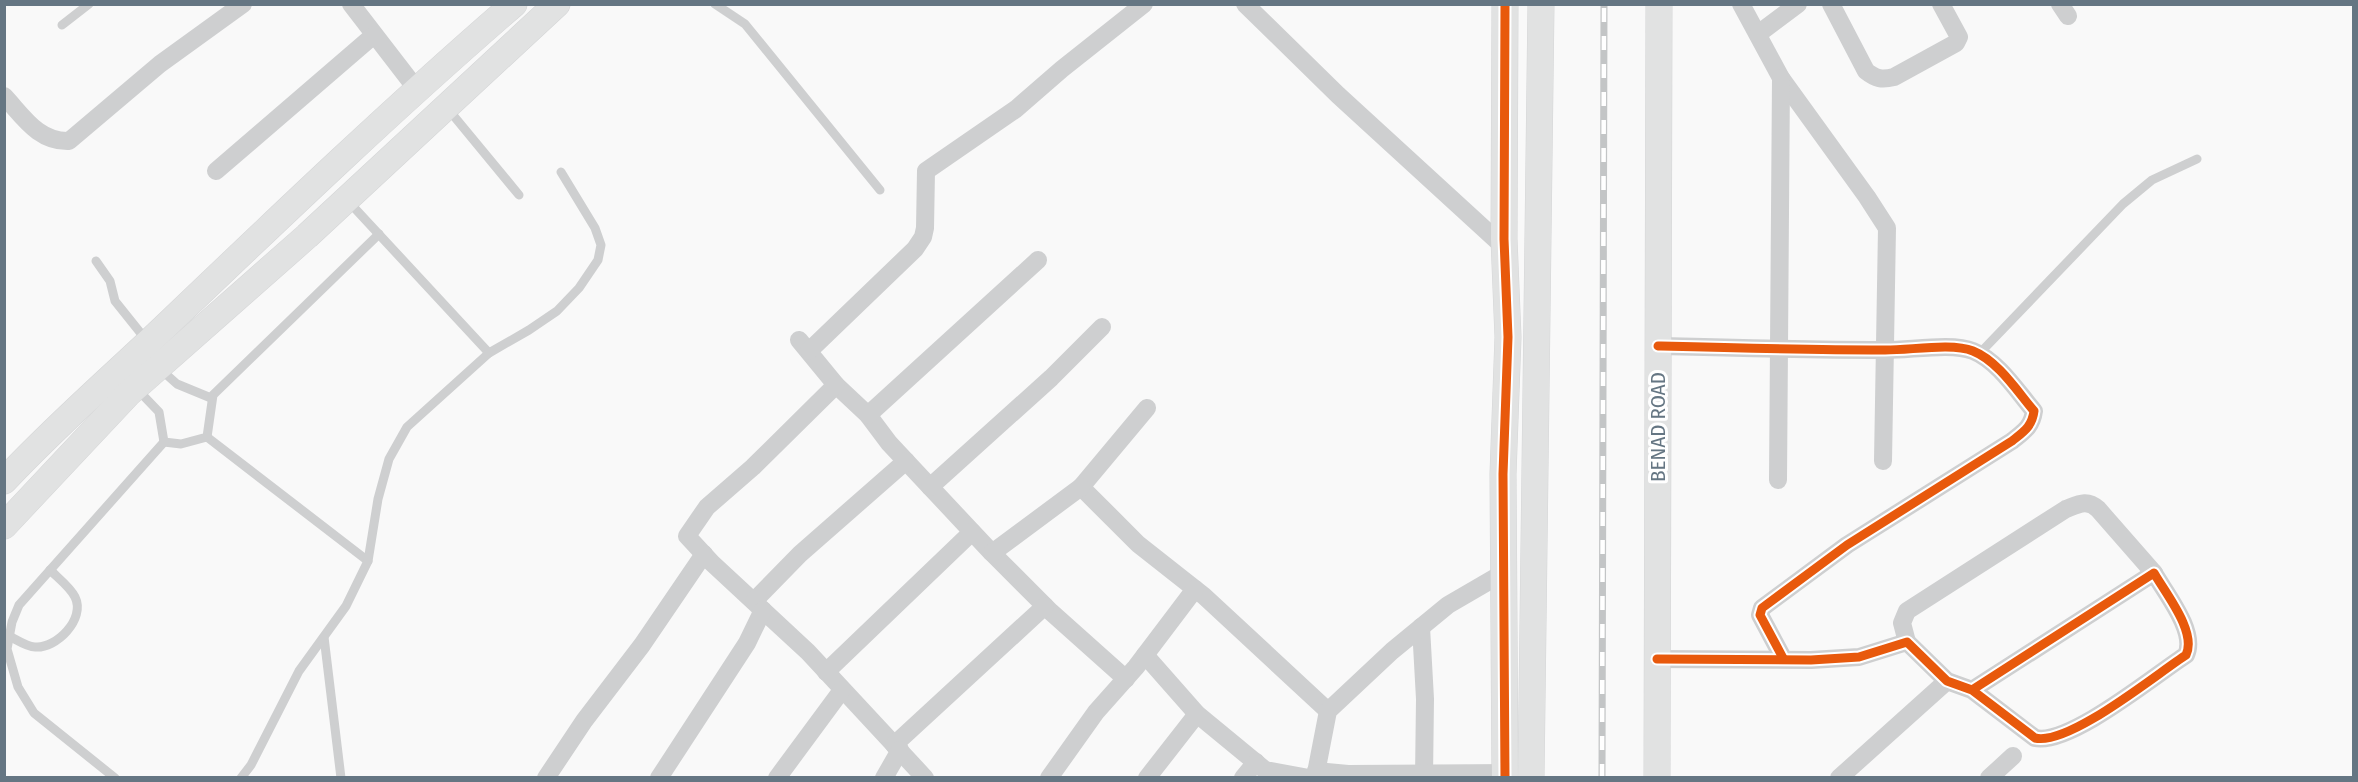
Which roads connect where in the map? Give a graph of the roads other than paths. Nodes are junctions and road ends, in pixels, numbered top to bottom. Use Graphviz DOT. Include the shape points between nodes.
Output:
graph roads {
  1 [pos="89,4"];
  2 [pos="243,4"];
  3 [pos="351,4"];
  4 [pos="514,4"];
  5 [pos="557,4"];
  6 [pos="715,4"];
  7 [pos="1144,4"];
  8 [pos="1245,4"];
  9 [pos="1505,4"];
  10 [pos="1541,4"];
  11 [pos="1659,4"];
  12 [pos="1741,4"];
  13 [pos="1798,4"];
  14 [pos="1832,4"];
  15 [pos="1941,4"];
  16 [pos="62,25"];
  17 [pos="1758,34"];
  18 [pos="374,35"];
  19 [pos="1781,78"];
  20 [pos="418,91"];
  21 [pos="4,96"];
  22 [pos="446,107"];
  23 [pos="2197,159"];
  24 [pos="216,171"];
  25 [pos="561,172"];
  26 [pos="880,190"];
  27 [pos="519,195"];
  28 [pos="346,199"];
  29 [pos="379,234"];
  30 [pos="1504,247"];
  31 [pos="1038,260"];
  32 [pos="96,261"];
  33 [pos="1102,327"];
  34 [pos="1658,346"];
  35 [pos="1778,349"];
  36 [pos="1885,350"];
  37 [pos="489,353"];
  38 [pos="1979,354"];
  39 [pos="149,355"];
  40 [pos="127,380"];
  41 [pos="836,385"];
  42 [pos="211,398"];
  43 [pos="1147,408"];
  44 [pos="868,415"];
  45 [pos="207,436"];
  46 [pos="164,442"];
  47 [pos="906,461"];
  48 [pos="1883,461"];
  49 [pos="1778,480"];
  50 [pos="4,481"];
  51 [pos="930,487"];
  52 [pos="1081,487"];
  53 [pos="4,526"];
  54 [pos="972,532"];
  55 [pos="992,553"];
  56 [pos="704,554"];
  57 [pos="369,561"];
  58 [pos="50,570"];
  59 [pos="1503,573"];
  60 [pos="2154,573"];
  61 [pos="1194,589"];
  62 [pos="759,606"];
  63 [pos="1045,606"];
  64 [pos="1421,627"];
  65 [pos="9,636"];
  66 [pos="324,637"];
  67 [pos="1907,642"];
  68 [pos="1145,656"];
  69 [pos="1783,658"];
  70 [pos="1657,659"];
  71 [pos="826,672"];
  72 [pos="1125,679"];
  73 [pos="1947,681"];
  74 [pos="842,690"];
  75 [pos="1972,690"];
  76 [pos="1328,711"];
  77 [pos="1197,714"];
  78 [pos="897,747"];
  79 [pos="2013,756"];
  80 [pos="1256,762"];
  81 [pos="1313,775"];
  82 [pos="1505,775"];
  83 [pos="1424,776"];
  84 [pos="1531,776"];
  85 [pos="116,777"];
  86 [pos="241,777"];
  87 [pos="341,777"];
  88 [pos="546,777"];
  89 [pos="659,777"];
  90 [pos="777,777"];
  91 [pos="884,777"];
  92 [pos="926,777"];
  93 [pos="1049,777"];
  94 [pos="1147,777"];
  95 [pos="1243,777"];
  96 [pos="1657,777"];
  97 [pos="1839,777"];
  98 [pos="1989,777"];
  1 -- 16 [label="lane"];
  2 -- 21 [label="street" via="160,64 69,141 55,141 38,132"];
  3 -- 18 [label="street"];
  4 -- 20 [label="street"];
  5 -- 22 [label="street"];
  6 -- 26 [label="lane" via="745,24"];
  7 -- 41 [label="street" via="1016,109 926,171 923,237 915,249 804,345"];
  8 -- 30 [label="street" via="1329,87"];
  9 -- 30 [label="street"];
  10 -- 84 [label="street"];
  11 -- 34 [label="street, BENAD ROAD"];
  12 -- 17 [label="street"];
  13 -- 17 [label="street"];
  14 -- 15 [label="street" via="1866,71 1883,80 1956,43 1956,29"];
  17 -- 19 [label="street"];
  18 -- 20 [label="street"];
  18 -- 24 [label="street"];
  19 -- 35 [label="street"];
  19 -- 36 [label="street" via="1887,228"];
  20 -- 39 [label="street" via="313,184"];
  22 -- 27 [label="lane"];
  22 -- 28 [label="street"];
  23 -- 38 [label="lane" via="2152,180 2123,204"];
  25 -- 37 [label="lane" via="595,228 601,246 598,260 579,288 557,310"];
  28 -- 29 [label="lane"];
  28 -- 39 [label="street"];
  29 -- 37 [label="lane"];
  29 -- 42 [label="lane"];
  30 -- 59 [label="street" via="1508,337"];
  31 -- 44 [label="street"];
  32 -- 39 [label="lane" via="110,281 115,301"];
  33 -- 51 [label="street"];
  34 -- 35 [label="street"];
  34 -- 70 [label="street, BENAD ROAD"];
  35 -- 36 [label="street"];
  35 -- 49 [label="street"];
  36 -- 38 [label="street" via="1958,347"];
  36 -- 48 [label="street"];
  37 -- 57 [label="lane" via="407,427 389,459"];
  38 -- 69 [label="street" via="1999,370 2034,411 2027,430 1846,545 1769,601 1760,615"];
  39 -- 40 [label="street"];
  39 -- 42 [label="lane" via="177,384"];
  40 -- 46 [label="lane" via="159,412"];
  40 -- 50 [label="street" via="42,440"];
  40 -- 53 [label="street"];
  41 -- 44 [label="street"];
  41 -- 56 [label="street" via="695,523 687,536"];
  42 -- 45 [label="lane"];
  43 -- 52 [label="street"];
  44 -- 47 [label="street"];
  45 -- 46 [label="lane" via="181,444"];
  45 -- 57 [label="lane"];
  46 -- 58 [label="lane"];
  47 -- 51 [label="street"];
  47 -- 62 [label="street" via="800,554"];
  51 -- 54 [label="street"];
  52 -- 55 [label="street"];
  52 -- 61 [label="street" via="1138,544"];
  54 -- 55 [label="street"];
  54 -- 71 [label="street"];
  55 -- 63 [label="street"];
  56 -- 62 [label="street"];
  56 -- 88 [label="street"];
  57 -- 66 [label="lane" via="346,606"];
  58 -- 65 [label="lane" via="19,605"];
  58 -- 65 [label="lane" via="76,598 78,611 69,628 51,646 33,648"];
  59 -- 64 [label="street" via="1448,605"];
  59 -- 82 [label="street"];
  60 -- 67 [label="street" via="2098,509 2091,503 2082,503 2066,509 1907,611 1902,623"];
  60 -- 75 [label="street"];
  60 -- 75 [label="street" via="2188,630 2190,647 2186,655 2100,716 2045,741 2035,738"];
  61 -- 68 [label="street"];
  61 -- 76 [label="street"];
  62 -- 71 [label="street"];
  62 -- 89 [label="street" via="747,643"];
  63 -- 72 [label="street"];
  63 -- 78 [label="street"];
  64 -- 76 [label="street"];
  64 -- 83 [label="street"];
  65 -- 85 [label="lane" via="7,649 18,687 34,713"];
  66 -- 86 [label="lane" via="300,671"];
  66 -- 87 [label="lane"];
  67 -- 69 [label="street" via="1859,657"];
  67 -- 73 [label="street"];
  68 -- 72 [label="street"];
  68 -- 77 [label="street"];
  69 -- 70 [label="street"];
  70 -- 96 [label="street, BENAD ROAD"];
  71 -- 74 [label="street"];
  72 -- 93 [label="street"];
  73 -- 75 [label="street"];
  73 -- 97 [label="street"];
  74 -- 78 [label="street"];
  74 -- 90 [label="street"];
  76 -- 81 [label="street"];
  77 -- 80 [label="street"];
  77 -- 94 [label="street"];
  78 -- 91 [label="street"];
  78 -- 92 [label="street"];
  79 -- 98 [label="street"];
  80 -- 81 [label="street" via="1265,770"];
  80 -- 95 [label="street"];
  81 -- 83 [label="street"];
  82 -- 83 [label="street"];
  82 -- 84 [label="street"];
}
